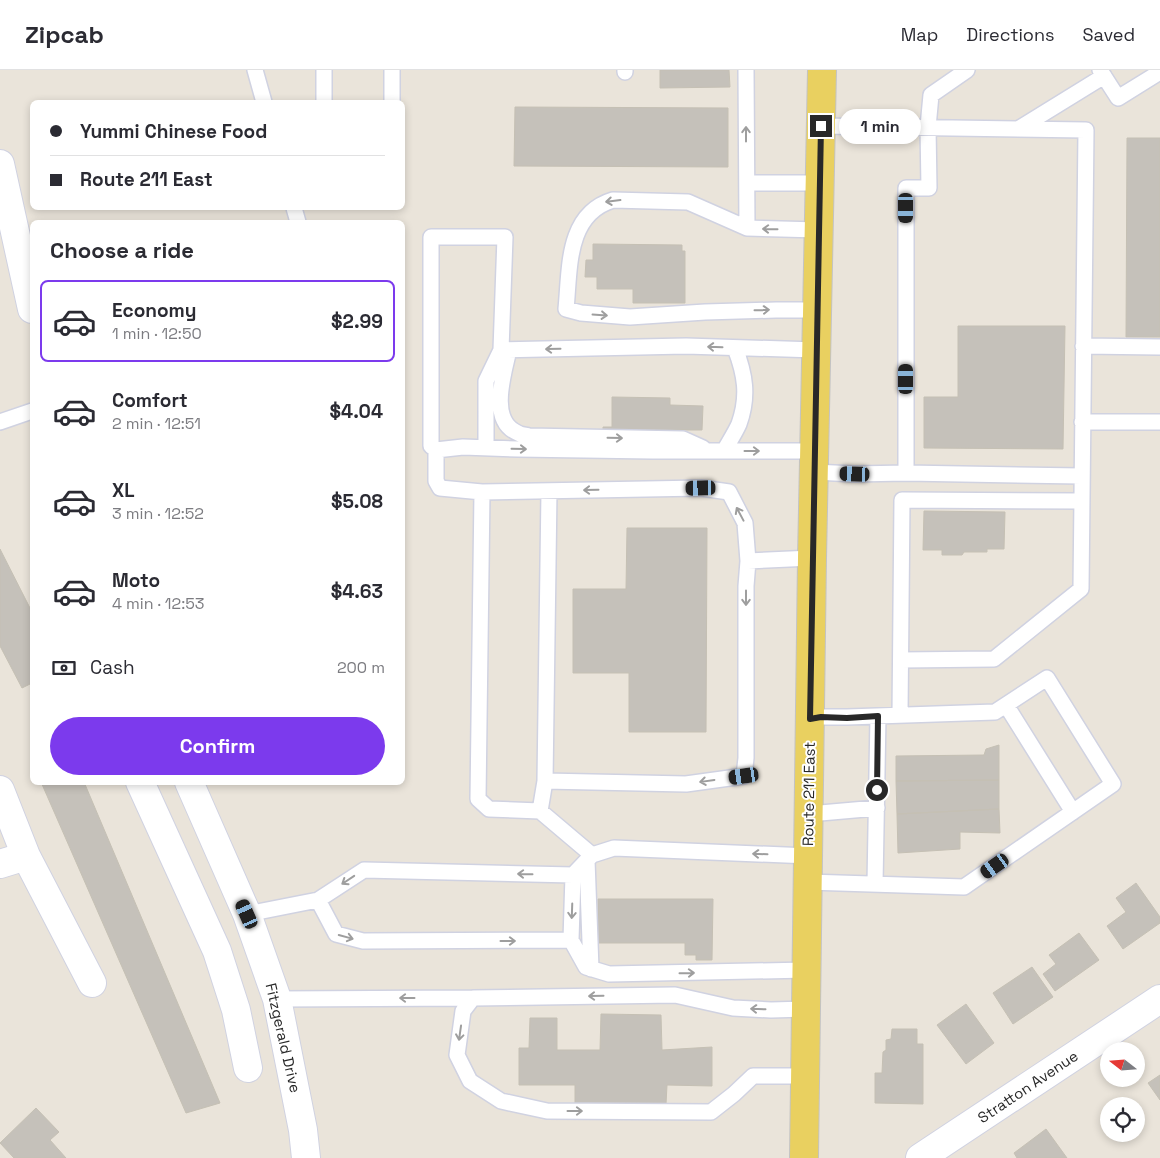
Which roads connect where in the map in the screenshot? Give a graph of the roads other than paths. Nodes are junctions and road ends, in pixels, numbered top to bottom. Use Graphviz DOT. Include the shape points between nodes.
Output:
graph roads {
  1 [pos="255,70"];
  2 [pos="324,70"];
  3 [pos="392,70"];
  4 [pos="746,70"];
  5 [pos="822,70"];
  6 [pos="966,70"];
  7 [pos="1160,72"];
  8 [pos="1102,73"];
  9 [pos="263,100"];
  10 [pos="324,100"];
  11 [pos="392,100"];
  12 [pos="821,126"];
  13 [pos="928,127"];
  14 [pos="1018,129"];
  15 [pos="0,164"];
  16 [pos="746,183"];
  17 [pos="820,184"];
  18 [pos="747,228"];
  19 [pos="819,230"];
  20 [pos="30,300"];
  21 [pos="817,310"];
  22 [pos="1083,346"];
  23 [pos="1160,347"];
  24 [pos="735,348"];
  25 [pos="505,350"];
  26 [pos="816,350"];
  27 [pos="30,412"];
  28 [pos="0,422"];
  29 [pos="1082,422"];
  30 [pos="1160,422"];
  31 [pos="486,448"];
  32 [pos="436,450"];
  33 [pos="717,451"];
  34 [pos="814,462"];
  35 [pos="906,473"];
  36 [pos="1082,476"];
  37 [pos="549,491"];
  38 [pos="482,492"];
  39 [pos="1082,501"];
  40 [pos="812,558"];
  41 [pos="748,561"];
  42 [pos="901,660"];
  43 [pos="1006,705"];
  44 [pos="900,715"];
  45 [pos="878,716"];
  46 [pos="810,719"];
  47 [pos="545,781"];
  48 [pos="141,785"];
  49 [pos="190,785"];
  50 [pos="0,790"];
  51 [pos="877,808"];
  52 [pos="540,811"];
  53 [pos="1073,812"];
  54 [pos="809,814"];
  55 [pos="26,856"];
  56 [pos="808,856"];
  57 [pos="590,858"];
  58 [pos="0,864"];
  59 [pos="573,875"];
  60 [pos="808,882"];
  61 [pos="875,884"];
  62 [pos="318,900"];
  63 [pos="247,914"];
  64 [pos="571,940"];
  65 [pos="590,969"];
  66 [pos="807,970"];
  67 [pos="92,983"];
  68 [pos="473,998"];
  69 [pos="277,999"];
  70 [pos="1160,999"];
  71 [pos="806,1009"];
  72 [pos="248,1068"];
  73 [pos="806,1076"];
  74 [pos="306,1158"];
  75 [pos="804,1158"];
  76 [pos="920,1158"];
  1 -- 9 [label="lane"];
  2 -- 10 [label="lane"];
  3 -- 11 [label="lane"];
  16 -- 4 [label="lane, one-way"];
  5 -- 12 [label="main road, Route 211 East"];
  6 -- 13 [label="lane" via="931,95"];
  7 -- 8 [label="lane" via="1118,98"];
  8 -- 14 [label="lane"];
  12 -- 13 [label="lane"];
  12 -- 17 [label="main road, Route 211 East"];
  13 -- 14 [label="lane"];
  13 -- 35 [label="lane" via="929,188 906,188"];
  14 -- 22 [label="lane" via="1086,130"];
  15 -- 20 [label="street"];
  16 -- 17 [label="lane"];
  16 -- 18 [label="lane"];
  17 -- 19 [label="main road, Route 211 East"];
  19 -- 18 [label="lane, one-way"];
  18 -- 21 [label="lane, one-way" via="688,202 613,200 604,203 592,211 575,237 566,309 581,314 630,317"];
  19 -- 21 [label="main road, Route 211 East"];
  21 -- 26 [label="main road, Route 211 East"];
  22 -- 23 [label="lane"];
  22 -- 29 [label="lane"];
  24 -- 25 [label="lane, one-way"];
  24 -- 26 [label="lane"];
  24 -- 33 [label="lane" via="742,367 746,398 739,425"];
  25 -- 31 [label="lane" via="486,380"];
  25 -- 32 [label="lane" via="506,237 431,237 431,446"];
  25 -- 33 [label="lane, one-way" via="501,412 509,427 517,433 683,440"];
  26 -- 34 [label="main road, Route 211 East"];
  27 -- 28 [label="lane"];
  29 -- 30 [label="lane"];
  29 -- 36 [label="lane"];
  31 -- 32 [label="lane"];
  31 -- 33 [label="lane, one-way"];
  32 -- 38 [label="lane" via="436,481 440,488"];
  33 -- 34 [label="lane, one-way"];
  34 -- 35 [label="lane" via="855,474"];
  34 -- 40 [label="main road, Route 211 East"];
  35 -- 36 [label="lane"];
  36 -- 39 [label="lane"];
  37 -- 38 [label="lane"];
  41 -- 37 [label="lane, one-way" via="745,523 728,492 701,488"];
  37 -- 47 [label="lane"];
  38 -- 52 [label="lane" via="478,799 489,809"];
  39 -- 42 [label="lane" via="1080,589 994,659"];
  39 -- 42 [label="lane" via="902,500"];
  40 -- 41 [label="lane"];
  40 -- 46 [label="main road, Route 211 East"];
  41 -- 47 [label="lane, one-way" via="744,776 686,784"];
  42 -- 44 [label="lane"];
  43 -- 44 [label="lane" via="995,712"];
  43 -- 53 [label="lane"];
  43 -- 53 [label="lane" via="1047,678 1113,784"];
  44 -- 45 [label="lane"];
  45 -- 46 [label="lane"];
  45 -- 51 [label="lane"];
  46 -- 54 [label="main road, Route 211 East"];
  47 -- 52 [label="lane"];
  48 -- 72 [label="street" via="217,951 236,1010"];
  49 -- 63 [label="street, Fitzgerald Drive"];
  50 -- 55 [label="street"];
  51 -- 54 [label="lane"];
  51 -- 61 [label="lane"];
  52 -- 57 [label="lane"];
  53 -- 61 [label="lane" via="964,887"];
  54 -- 56 [label="main road, Route 211 East"];
  55 -- 58 [label="street"];
  55 -- 67 [label="street"];
  56 -- 57 [label="lane, one-way" via="614,848"];
  56 -- 60 [label="main road, Route 211 East"];
  57 -- 59 [label="lane"];
  57 -- 65 [label="lane"];
  59 -- 62 [label="lane, one-way" via="364,870"];
  59 -- 64 [label="lane, one-way"];
  60 -- 61 [label="lane"];
  60 -- 66 [label="main road, Route 211 East"];
  62 -- 63 [label="lane"];
  62 -- 64 [label="lane, one-way" via="336,934 363,942"];
  63 -- 69 [label="street, Fitzgerald Drive"];
  64 -- 65 [label="lane"];
  65 -- 66 [label="lane, one-way" via="609,974"];
  66 -- 71 [label="main road, Route 211 East"];
  68 -- 69 [label="lane, one-way"];
  71 -- 68 [label="lane, one-way" via="733,1008 675,995"];
  68 -- 73 [label="lane, one-way" via="463,1011 457,1055 470,1080 501,1101 548,1111 711,1112 753,1076"];
  69 -- 74 [label="street, Fitzgerald Drive"];
  70 -- 76 [label="street, Stratton Avenue"];
  71 -- 73 [label="main road, Route 211 East"];
  73 -- 75 [label="main road, Route 211 East"];
}
